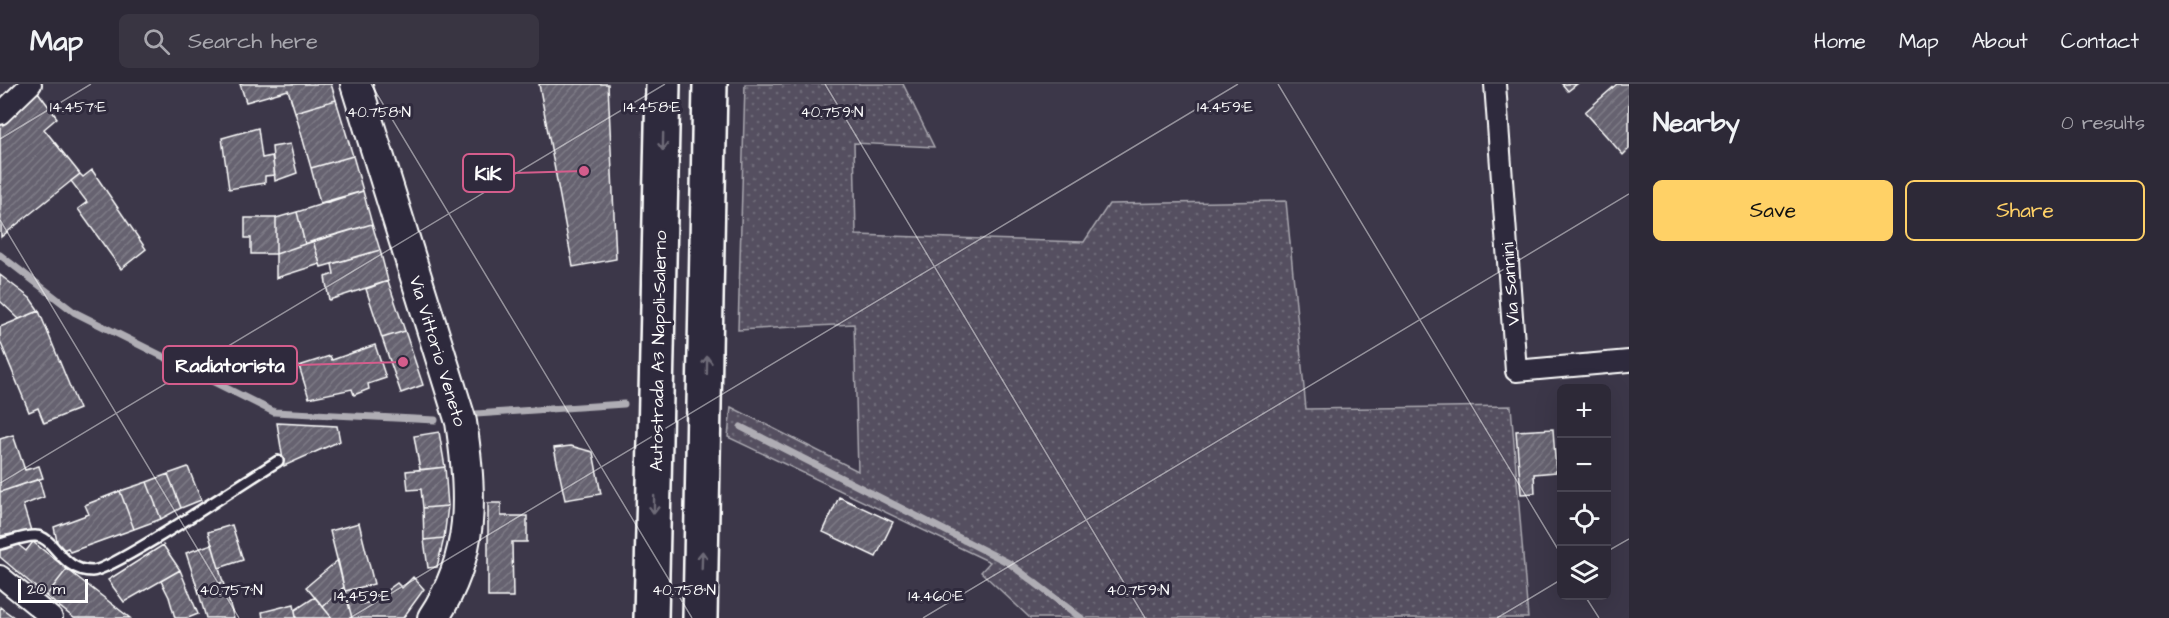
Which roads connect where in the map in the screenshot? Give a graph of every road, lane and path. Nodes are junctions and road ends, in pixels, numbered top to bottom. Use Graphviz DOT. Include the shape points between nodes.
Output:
graph roads {
  1 [pos="31,84"];
  2 [pos="356,84"];
  3 [pos="663,84"];
  4 [pos="710,84"];
  5 [pos="720,84"];
  6 [pos="1495,84"];
  7 [pos="0,114"];
  8 [pos="710,136"];
  9 [pos="1629,361"];
  10 [pos="278,461"];
  11 [pos="0,544"];
  12 [pos="0,576"];
  13 [pos="52,618"];
  14 [pos="433,618"];
  15 [pos="651,618"];
  16 [pos="700,618"];
  1 -- 7 [label="street"];
  2 -- 14 [label="main road, Via Vittorio Veneto" via="461,422 469,473 468,519 461,564 448,596"];
  3 -- 15 [label="highway, Autostrada A3 Napoli-Salerno, one-way"];
  4 -- 8 [label="highway"];
  5 -- 8 [label="highway"];
  6 -- 9 [label="street, Via Sannini" via="1516,371"];
  16 -- 8 [label="highway, one-way"];
  10 -- 11 [label="lane" via="95,572 79,570 60,557 46,539 35,536"];
  12 -- 13 [label="street"];
}
